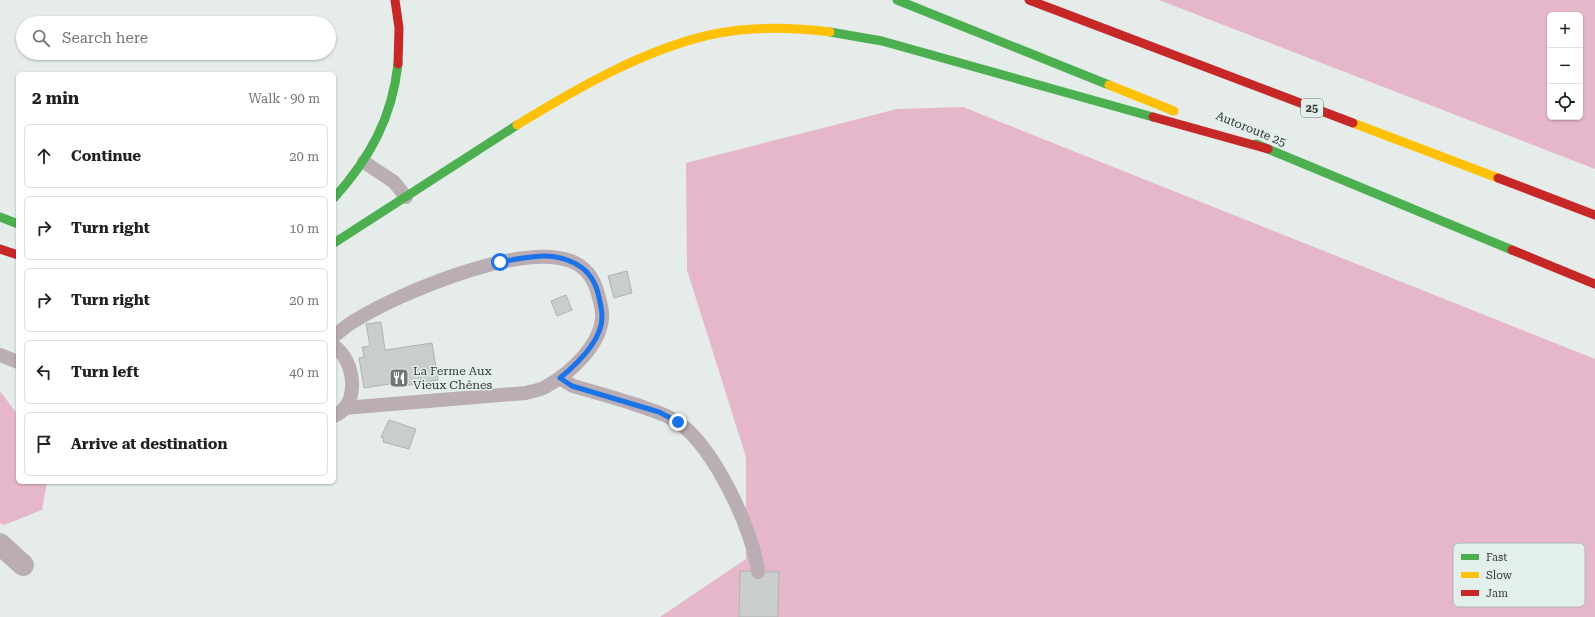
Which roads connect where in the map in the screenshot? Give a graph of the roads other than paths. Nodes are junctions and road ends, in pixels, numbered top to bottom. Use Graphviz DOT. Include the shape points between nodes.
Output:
graph roads {
  1 [pos="395,0"];
  2 [pos="897,0"];
  3 [pos="1029,0"];
  4 [pos="1183,114"];
  5 [pos="1197,120"];
  6 [pos="1268,150"];
  7 [pos="364,162"];
  8 [pos="336,196"];
  9 [pos="406,196"];
  10 [pos="1595,215"];
  11 [pos="0,217"];
  12 [pos="16,223"];
  13 [pos="336,242"];
  14 [pos="0,249"];
  15 [pos="16,254"];
  16 [pos="1595,284"];
  17 [pos="336,335"];
  18 [pos="336,347"];
  19 [pos="0,355"];
  20 [pos="16,361"];
  21 [pos="560,378"];
  22 [pos="339,412"];
  23 [pos="0,544"];
  24 [pos="22,565"];
  25 [pos="758,572"];
  1 -- 7 [label="highway" via="399,43 394,92 383,128"];
  2 -- 4 [label="highway"];
  3 -- 10 [label="highway, 25"];
  5 -- 6 [label="highway, Autoroute 25"];
  6 -- 9 [label="highway" via="882,41 820,30 762,29 685,42 608,74 539,112"];
  6 -- 16 [label="highway, Autoroute 25"];
  7 -- 8 [label="highway"];
  7 -- 9 [label="lane" via="394,182"];
  9 -- 13 [label="highway"];
  11 -- 12 [label="highway"];
  14 -- 15 [label="highway"];
  17 -- 21 [label="lane" via="389,302 448,277 500,262 532,256 551,257 571,261 587,270 595,283 602,318 598,333 589,349 576,365"];
  18 -- 22 [label="lane" via="347,360 352,379 351,397"];
  19 -- 20 [label="lane"];
  21 -- 22 [label="lane" via="545,387 526,393"];
  21 -- 25 [label="lane" via="572,386 659,412 678,422 694,436 709,455 740,514 756,557"];
  23 -- 24 [label="street"];
}
